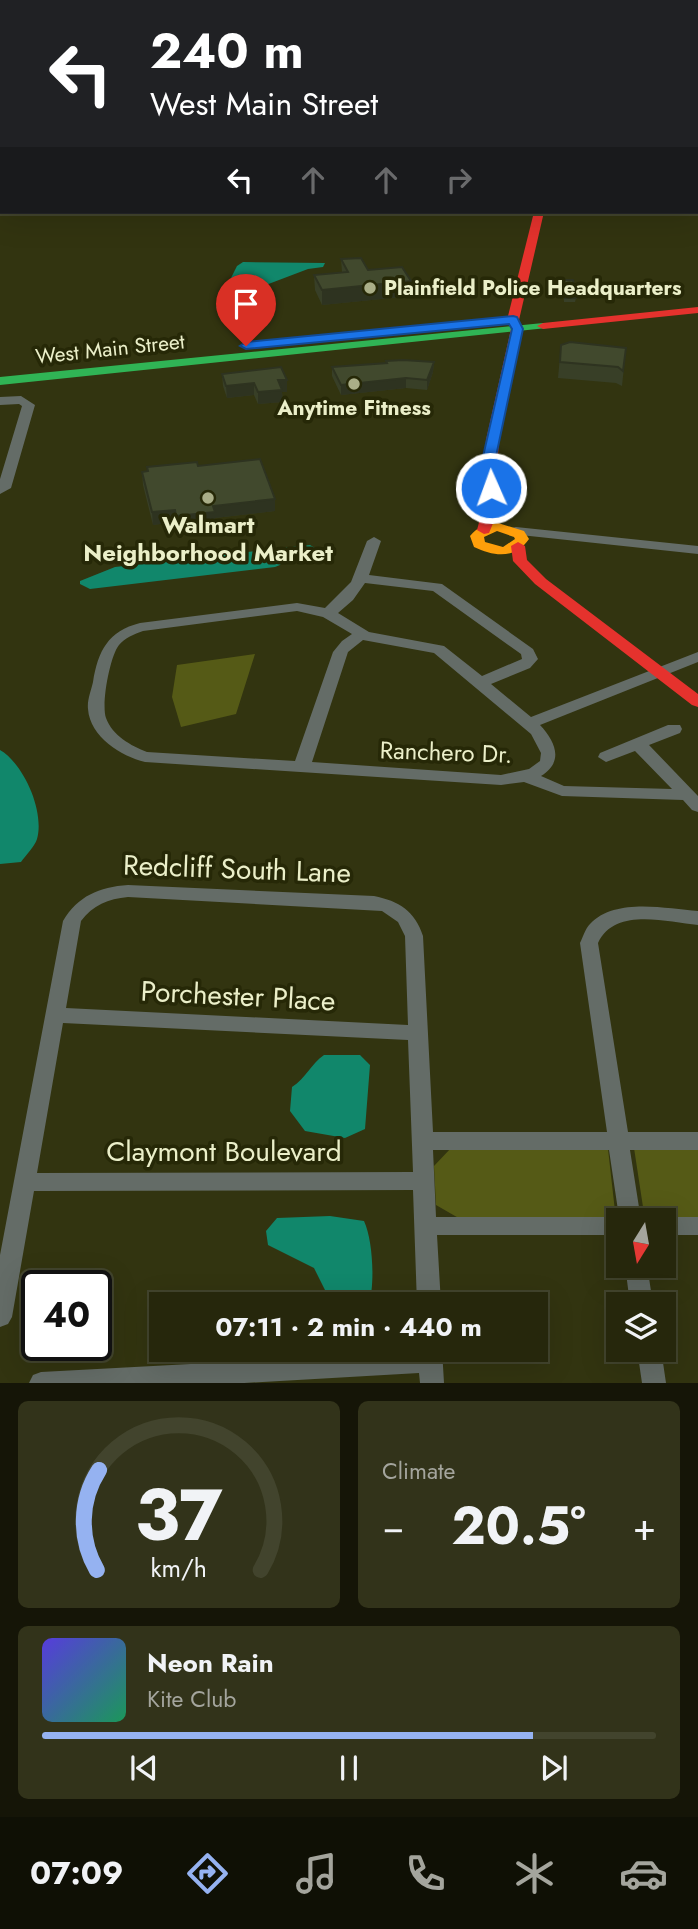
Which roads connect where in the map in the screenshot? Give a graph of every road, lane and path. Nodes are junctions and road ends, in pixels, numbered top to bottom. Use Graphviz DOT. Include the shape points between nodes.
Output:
graph roads {
  1 [pos="539,214"];
  2 [pos="698,301"];
  3 [pos="698,310"];
  4 [pos="515,325"];
  5 [pos="0,372"];
  6 [pos="0,381"];
  7 [pos="0,401"];
  8 [pos="0,490"];
  9 [pos="493,498"];
  10 [pos="484,530"];
  11 [pos="516,538"];
  12 [pos="374,541"];
  13 [pos="491,550"];
  14 [pos="698,550"];
  15 [pos="361,578"];
  16 [pos="540,581"];
  17 [pos="328,613"];
  18 [pos="362,635"];
  19 [pos="698,657"];
  20 [pos="659,672"];
  21 [pos="481,682"];
  22 [pos="698,702"];
  23 [pos="530,723"];
  24 [pos="674,729"];
  25 [pos="638,744"];
  26 [pos="606,757"];
  27 [pos="302,766"];
  28 [pos="528,777"];
  29 [pos="693,800"];
  30 [pos="698,918"];
  31 [pos="55,1015"];
  32 [pos="418,1033"];
  33 [pos="422,1141"];
  34 [pos="618,1141"];
  35 [pos="698,1141"];
  36 [pos="424,1181"];
  37 [pos="24,1182"];
  38 [pos="628,1208"];
  39 [pos="426,1226"];
  40 [pos="606,1226"];
  41 [pos="676,1226"];
  42 [pos="698,1226"];
  43 [pos="429,1292"];
  44 [pos="0,1317"];
  45 [pos="651,1362"];
  46 [pos="431,1365"];
  47 [pos="41,1383"];
  48 [pos="654,1383"];
  1 -- 4 [label="main road"];
  2 -- 4 [label="main road"];
  3 -- 4 [label="main road"];
  4 -- 5 [label="main road, West Main Street"];
  4 -- 6 [label="main road, West Main Street"];
  4 -- 9 [label="main road" via="489,461"];
  7 -- 8 [label="street" via="29,405"];
  9 -- 10 [label="main road"];
  9 -- 11 [label="main road"];
  10 -- 11 [label="main road" via="498,527"];
  10 -- 13 [label="main road" via="477,541"];
  11 -- 13 [label="main road" via="506,551"];
  11 -- 14 [label="street" via="559,537"];
  11 -- 16 [label="main road" via="520,561"];
  12 -- 15 [label="street"];
  13 -- 16 [label="main road" via="527,579"];
  15 -- 17 [label="street" via="352,595"];
  15 -- 21 [label="street" via="437,587 528,652 525,666"];
  16 -- 20 [label="main road"];
  17 -- 18 [label="street, Ranchero Dr."];
  17 -- 27 [label="street, Ranchero Dr." via="297,607 140,627 110,643 104,661 96,709 116,742 128,751 145,757"];
  18 -- 21 [label="street, Ranchero Dr." via="439,649"];
  18 -- 27 [label="street" via="341,652"];
  19 -- 20 [label="street"];
  20 -- 22 [label="main road"];
  20 -- 23 [label="street"];
  21 -- 23 [label="street, Ranchero Dr."];
  23 -- 28 [label="street, Ranchero Dr." via="549,744 549,755 542,769"];
  24 -- 25 [label="street"];
  25 -- 26 [label="street"];
  25 -- 29 [label="street"];
  27 -- 28 [label="street, Ranchero Dr." via="501,780"];
  28 -- 29 [label="street" via="562,791"];
  30 -- 34 [label="street" via="615,916 594,930 589,943"];
  31 -- 32 [label="street, Porchester Place"];
  31 -- 32 [label="street, Redcliff South Lane" via="72,920 86,903 104,894 128,891 374,902 400,912 412,926"];
  31 -- 37 [label="street, Redcliff South Lane"];
  32 -- 33 [label="street, Redcliff South Lane"];
  33 -- 34 [label="street"];
  33 -- 36 [label="street, Redcliff South Lane"];
  34 -- 35 [label="street"];
  34 -- 38 [label="street"];
  36 -- 37 [label="street, Claymont Boulevard"];
  36 -- 39 [label="street, Redcliff South Lane"];
  37 -- 44 [label="street, Redcliff South Lane"];
  39 -- 40 [label="street"];
  39 -- 43 [label="street, Redcliff South Lane"];
  41 -- 42 [label="street"];
  45 -- 48 [label="street"];
  46 -- 47 [label="street"];
}
